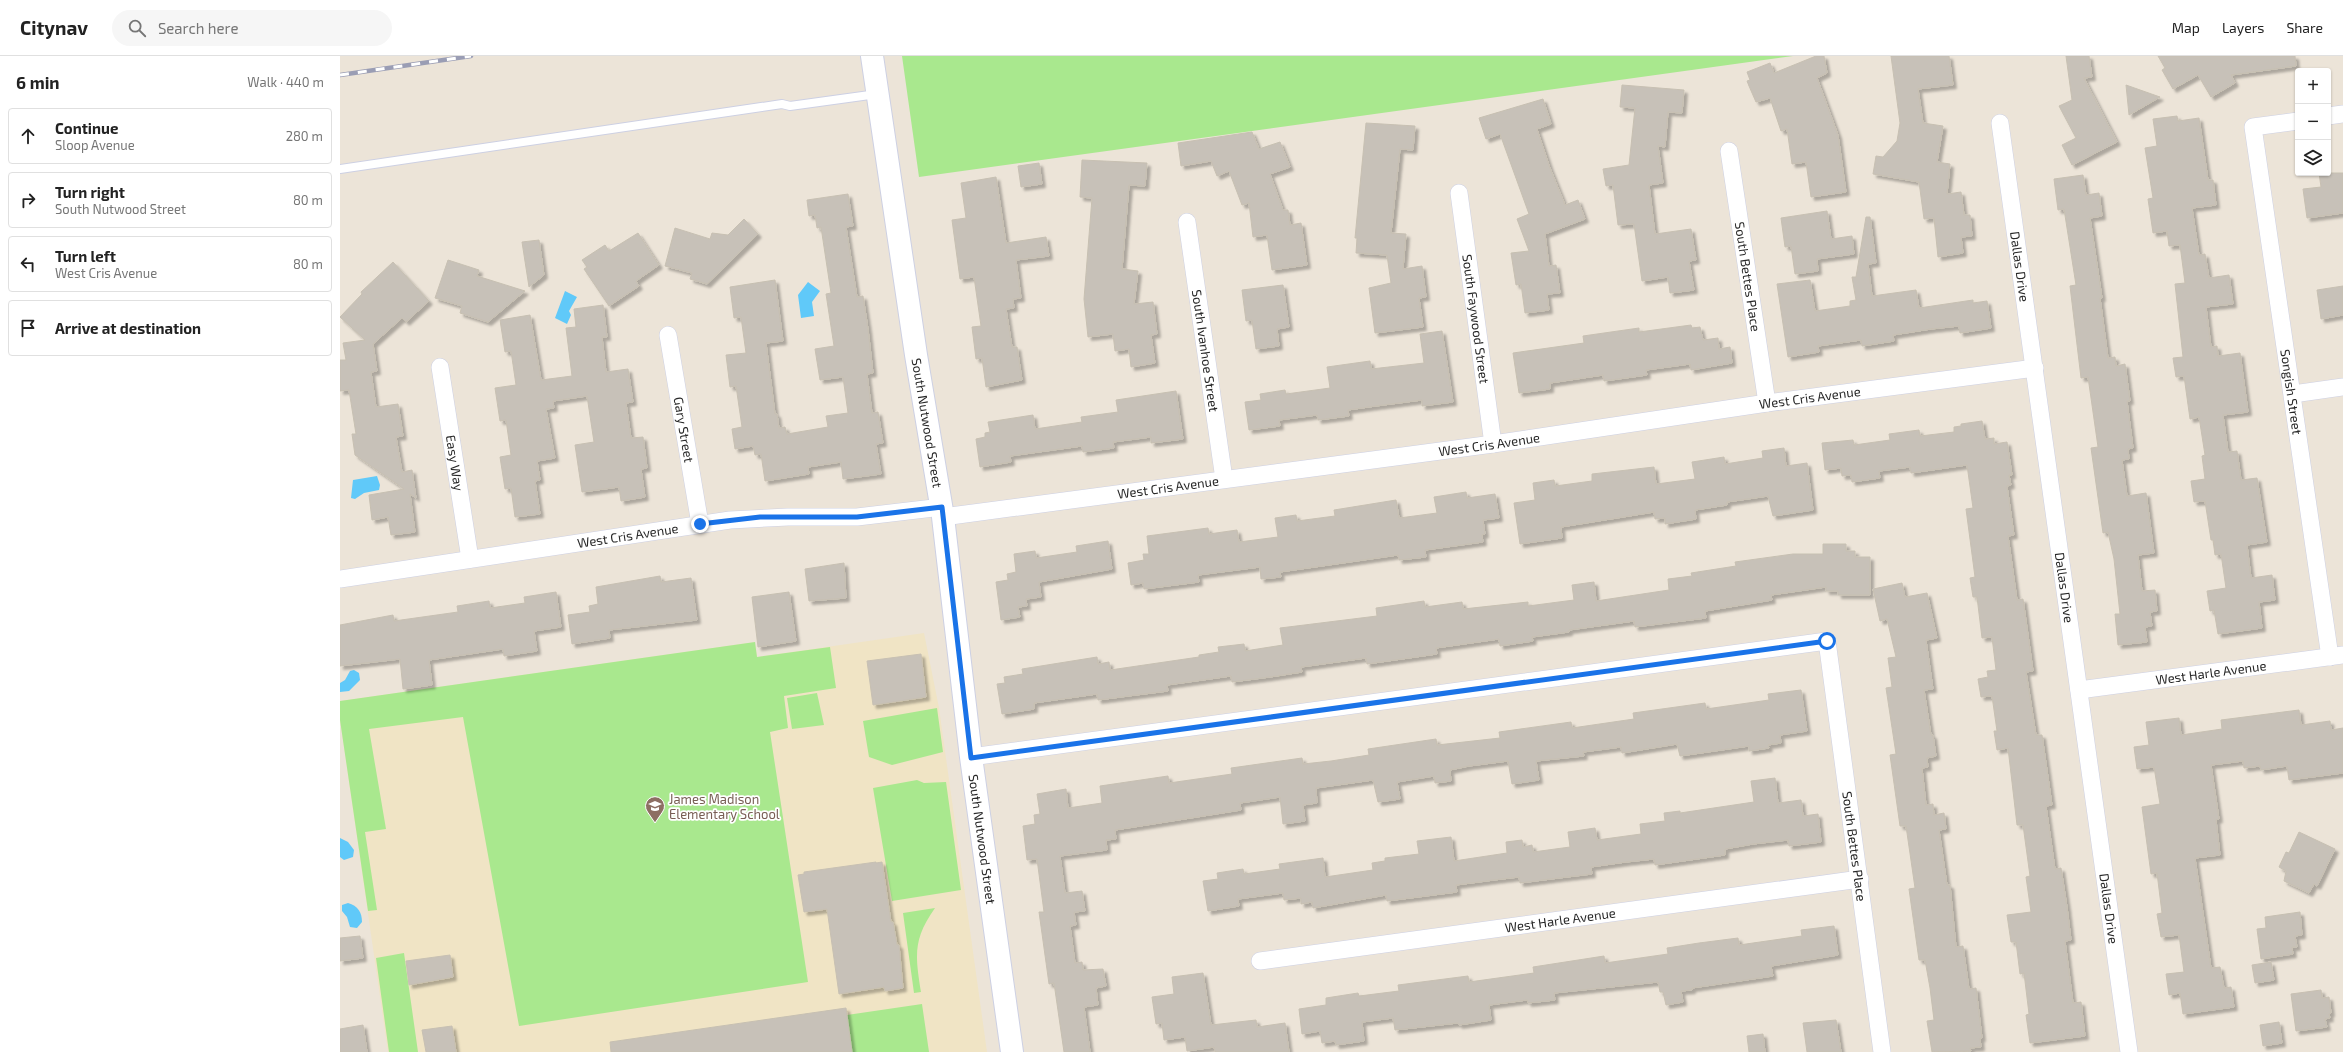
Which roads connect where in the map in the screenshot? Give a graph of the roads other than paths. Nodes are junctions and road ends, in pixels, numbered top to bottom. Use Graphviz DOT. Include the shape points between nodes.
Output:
graph roads {
  1 [pos="872,56"];
  2 [pos="879,94"];
  3 [pos="2343,114"];
  4 [pos="2331,116"];
  5 [pos="2295,121"];
  6 [pos="2000,123"];
  7 [pos="1729,151"];
  8 [pos="340,169"];
  9 [pos="1459,192"];
  10 [pos="1187,222"];
  11 [pos="668,335"];
  12 [pos="440,367"];
  13 [pos="2035,368"];
  14 [pos="2343,387"];
  15 [pos="2292,394"];
  16 [pos="1767,403"];
  17 [pos="1493,444"];
  18 [pos="1224,479"];
  19 [pos="942,512"];
  20 [pos="700,524"];
  21 [pos="470,559"];
  22 [pos="340,579"];
  23 [pos="2336,656"];
  24 [pos="2079,690"];
  25 [pos="971,758"];
  26 [pos="1860,879"];
  27 [pos="1260,960"];
  28 [pos="1012,1052"];
  29 [pos="1882,1052"];
  30 [pos="2130,1052"];
  1 -- 2 [label="street, South Nutwood Street"];
  2 -- 8 [label="lane" via="790,106 782,104"];
  2 -- 19 [label="street, South Nutwood Street" via="916,355"];
  3 -- 4 [label="street"];
  5 -- 15 [label="street, Songish Street" via="2253,127"];
  6 -- 13 [label="street, Dallas Drive"];
  7 -- 16 [label="street, South Bettes Place"];
  9 -- 17 [label="street, South Faywood Street"];
  10 -- 18 [label="street, South Ivanhoe Street"];
  11 -- 20 [label="street, Gary Street"];
  12 -- 21 [label="street, Easy Way"];
  13 -- 16 [label="street, West Cris Avenue"];
  13 -- 24 [label="street, Dallas Drive"];
  14 -- 15 [label="street"];
  15 -- 23 [label="street, Songish Street"];
  16 -- 17 [label="street, West Cris Avenue"];
  17 -- 18 [label="street, West Cris Avenue"];
  18 -- 19 [label="street, West Cris Avenue"];
  19 -- 20 [label="street, West Cris Avenue" via="857,517 760,517"];
  19 -- 25 [label="street, South Nutwood Street"];
  20 -- 21 [label="street, West Cris Avenue"];
  21 -- 22 [label="street, West Cris Avenue"];
  23 -- 24 [label="street, West Harle Avenue"];
  24 -- 30 [label="street, Dallas Drive"];
  25 -- 26 [label="street, South Bettes Place" via="1827,641"];
  25 -- 28 [label="street, South Nutwood Street"];
  26 -- 27 [label="street, West Harle Avenue"];
  26 -- 29 [label="street, South Bettes Place"];
}
